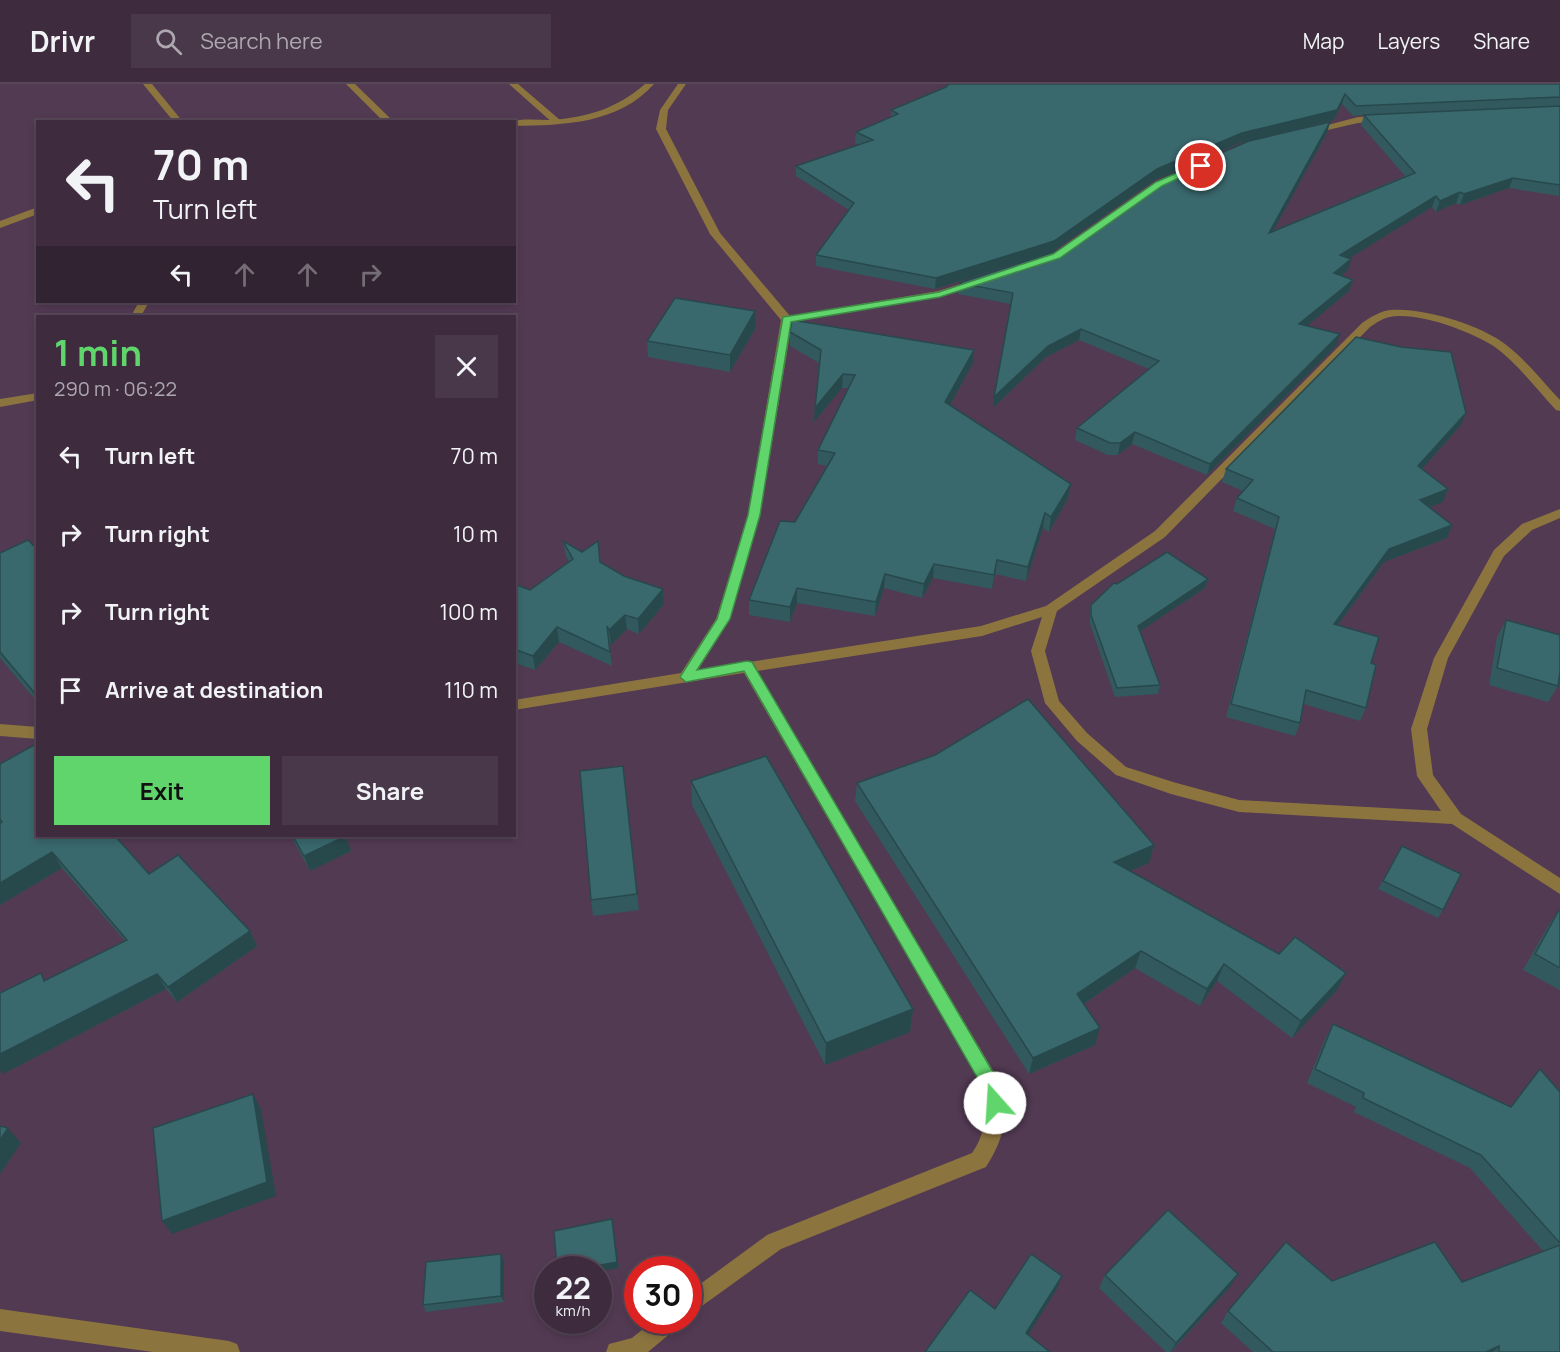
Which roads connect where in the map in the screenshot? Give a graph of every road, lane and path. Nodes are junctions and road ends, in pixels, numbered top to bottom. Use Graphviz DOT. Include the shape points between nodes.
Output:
graph roads {
  1 [pos="147,84"];
  2 [pos="350,84"];
  3 [pos="513,84"];
  4 [pos="650,84"];
  5 [pos="682,84"];
  6 [pos="1392,118"];
  7 [pos="177,120"];
  8 [pos="388,120"];
  9 [pos="557,122"];
  10 [pos="516,123"];
  11 [pos="1300,133"];
  12 [pos="36,211"];
  13 [pos="0,225"];
  14 [pos="993,277"];
  15 [pos="787,320"];
  16 [pos="36,396"];
  17 [pos="0,403"];
  18 [pos="1560,407"];
  19 [pos="1560,513"];
  20 [pos="1051,609"];
  21 [pos="747,666"];
  22 [pos="686,677"];
  23 [pos="516,705"];
  24 [pos="0,730"];
  25 [pos="36,733"];
  26 [pos="1455,818"];
  27 [pos="1560,887"];
  28 [pos="702,1296"];
  29 [pos="0,1320"];
  30 [pos="652,1334"];
  31 [pos="632,1350"];
  32 [pos="229,1352"];
  1 -- 7 [label="street"];
  2 -- 8 [label="street"];
  3 -- 9 [label="street"];
  4 -- 9 [label="street" via="634,100 609,113"];
  5 -- 15 [label="street" via="664,110 661,129 715,234"];
  6 -- 11 [label="street" via="1358,120"];
  9 -- 10 [label="street"];
  12 -- 13 [label="street"];
  14 -- 15 [label="street" via="940,294"];
  15 -- 22 [label="street" via="754,515 723,619"];
  16 -- 17 [label="street"];
  18 -- 20 [label="street" via="1501,346 1484,335 1418,316 1394,312 1378,316 1160,534"];
  19 -- 26 [label="street" via="1527,527 1499,553 1441,658 1419,729 1425,776"];
  20 -- 21 [label="street" via="982,631"];
  20 -- 26 [label="street" via="1038,651 1052,703 1082,737 1121,771 1239,806"];
  21 -- 22 [label="street"];
  21 -- 28 [label="street" via="994,1090 996,1116 990,1144 979,1160 774,1242"];
  22 -- 23 [label="street"];
  24 -- 25 [label="street"];
  26 -- 27 [label="street"];
  29 -- 32 [label="street"];
  30 -- 31 [label="street"];
}
